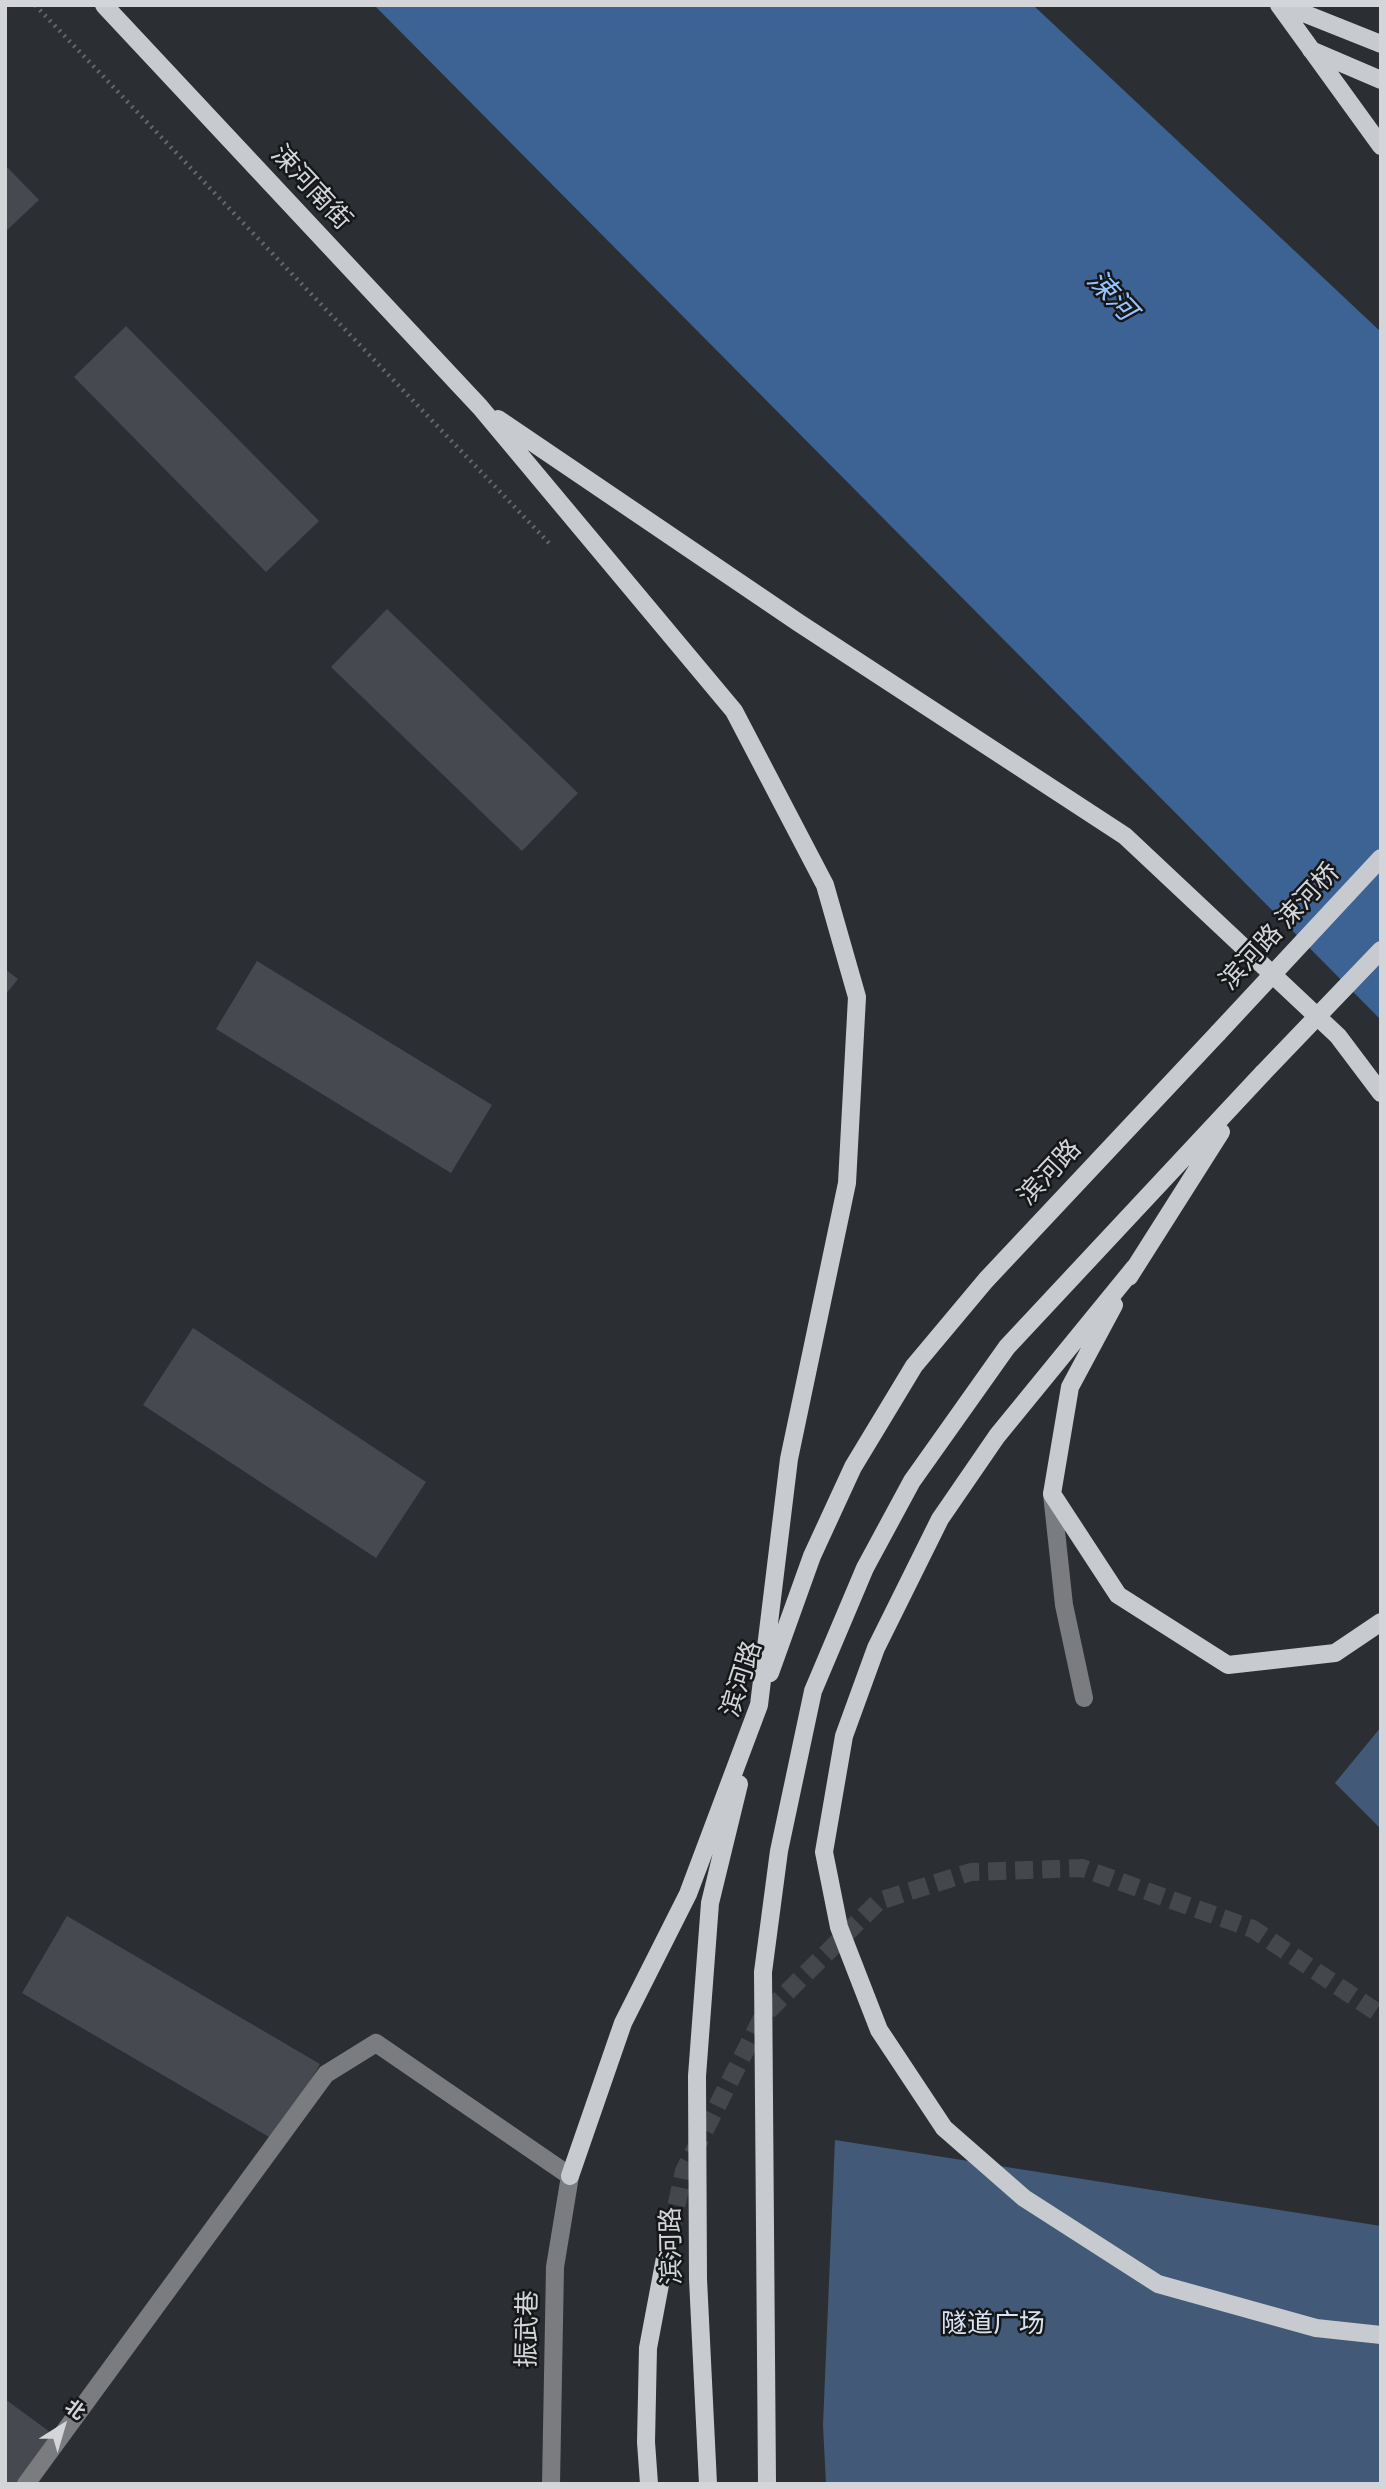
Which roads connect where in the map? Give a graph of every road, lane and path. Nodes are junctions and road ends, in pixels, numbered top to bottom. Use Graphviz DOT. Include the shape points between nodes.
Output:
graph roads {
  1 [pos="35,5"];
  2 [pos="104,5"];
  3 [pos="1281,5"];
  4 [pos="1381,44"];
  5 [pos="1311,50"];
  6 [pos="1381,80"];
  7 [pos="1381,146"];
  8 [pos="480,407"];
  9 [pos="549,543"];
  10 [pos="1381,858"];
  11 [pos="1381,950"];
  12 [pos="1218,1033"];
  13 [pos="1381,1093"];
  14 [pos="1245,1094"];
  15 [pos="1135,1267"];
  16 [pos="1052,1494"];
  17 [pos="1381,1622"];
  18 [pos="1084,1698"];
  19 [pos="759,1705"];
  20 [pos="569,2176"];
  21 [pos="665,2258"];
  22 [pos="1381,2335"];
  23 [pos="26,2484"];
  24 [pos="551,2484"];
  25 [pos="649,2484"];
  26 [pos="708,2484"];
  27 [pos="767,2484"];
  1 -- 9 [label="path"];
  2 -- 8 [label="main road, 涑河南街"];
  3 -- 4 [label="main road"];
  3 -- 5 [label="main road"];
  5 -- 6 [label="main road"];
  5 -- 7 [label="main road"];
  8 -- 13 [label="main road" via="1125,836 1338,1037"];
  8 -- 19 [label="main road" via="734,711 825,885 857,997 847,1183 789,1459"];
  10 -- 12 [label="main road, 滨河路 涑河桥, bridge"];
  11 -- 14 [label="main road, bridge"];
  12 -- 19 [label="main road, 滨河路" via="986,1280 914,1366 853,1467 812,1556"];
  14 -- 15 [label="main road"];
  14 -- 27 [label="main road" via="1007,1347 912,1481 865,1568 813,1691 779,1851 763,1972"];
  15 -- 16 [label="main road" via="1070,1387"];
  15 -- 22 [label="main road" via="997,1436 947,1508 876,1648 844,1736 824,1852 839,1927 879,2030 944,2129 1024,2198 1158,2284 1316,2328"];
  16 -- 17 [label="main road" via="1118,1595 1228,1665 1335,1653"];
  16 -- 18 [label="street" via="1064,1605"];
  19 -- 20 [label="main road" via="688,1894 622,2023"];
  19 -- 26 [label="main road, 滨河路" via="710,1903 697,2076 698,2279"];
  20 -- 23 [label="street" via="376,2043 326,2074"];
  20 -- 24 [label="street, 振武巷" via="555,2267"];
  21 -- 25 [label="main road" via="648,2348"];
}
